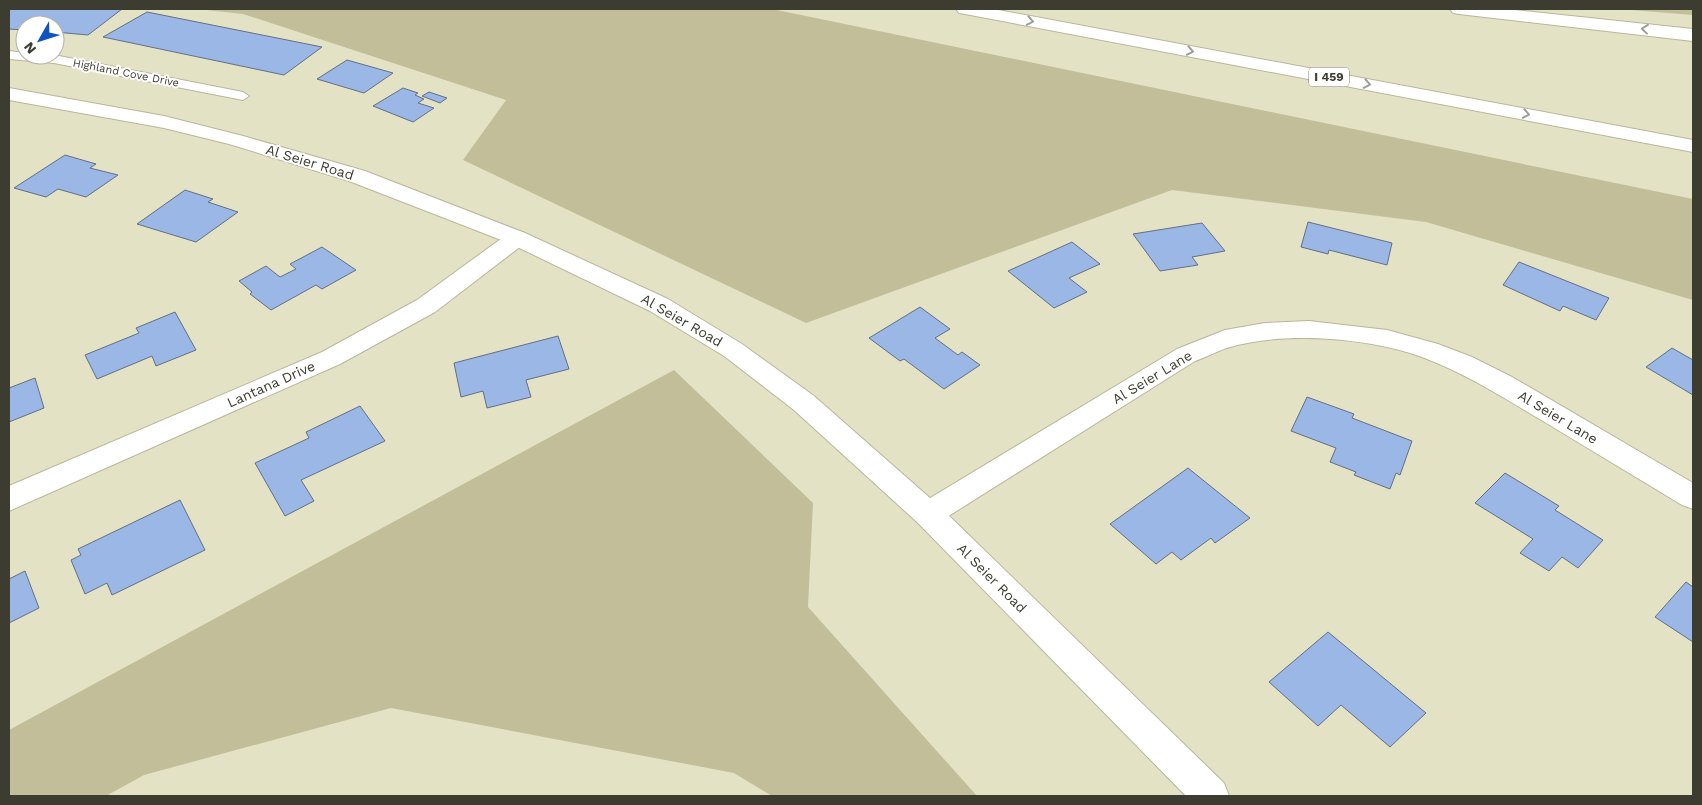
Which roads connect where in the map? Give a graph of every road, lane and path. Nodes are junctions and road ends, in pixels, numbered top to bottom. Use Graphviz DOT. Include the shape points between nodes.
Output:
graph roads {
  1 [pos="965,9"];
  2 [pos="1459,9"];
  3 [pos="1693,35"];
  4 [pos="9,55"];
  5 [pos="9,94"];
  6 [pos="243,96"];
  7 [pos="1693,146"];
  8 [pos="517,238"];
  9 [pos="1693,497"];
  10 [pos="9,499"];
  11 [pos="928,514"];
  12 [pos="1212,796"];
  1 -- 7 [label="main road, I 459, one-way"];
  3 -- 2 [label="main road, one-way"];
  4 -- 6 [label="lane, Highland Cove Drive" via="54,59"];
  5 -- 8 [label="main road, Al Seier Road" via="98,108 236,140 357,176"];
  8 -- 10 [label="main road, Lantana Drive" via="426,306 331,358"];
  8 -- 11 [label="main road, Al Seier Road" via="659,305 732,350 804,403"];
  9 -- 11 [label="main road, Al Seier Lane" via="1463,364 1429,350 1387,339 1309,330 1265,332 1225,339 1186,355"];
  11 -- 12 [label="main road, Al Seier Road"];
}
